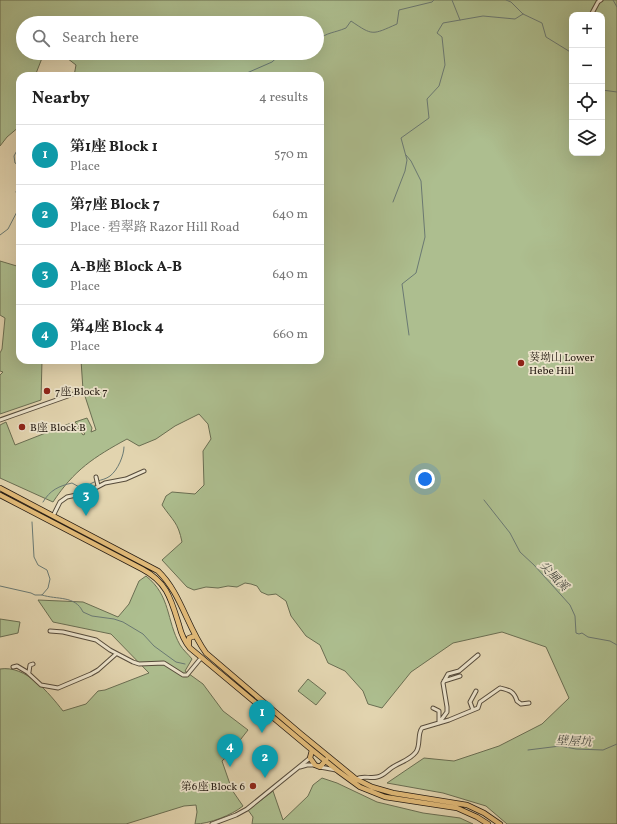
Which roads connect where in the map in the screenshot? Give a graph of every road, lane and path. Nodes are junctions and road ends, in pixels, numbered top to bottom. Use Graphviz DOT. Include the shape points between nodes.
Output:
graph roads {
  1 [pos="601,0"];
  2 [pos="593,12"];
  3 [pos="82,391"];
  4 [pos="0,420"];
  5 [pos="144,470"];
  6 [pos="97,478"];
  7 [pos="98,485"];
  8 [pos="0,488"];
  9 [pos="0,495"];
  10 [pos="53,516"];
  11 [pos="50,631"];
  12 [pos="195,636"];
  13 [pos="190,648"];
  14 [pos="116,654"];
  15 [pos="478,655"];
  16 [pos="201,658"];
  17 [pos="33,664"];
  18 [pos="13,667"];
  19 [pos="29,674"];
  20 [pos="460,676"];
  21 [pos="444,681"];
  22 [pos="476,691"];
  23 [pos="529,703"];
  24 [pos="433,708"];
  25 [pos="473,710"];
  26 [pos="439,723"];
  27 [pos="312,750"];
  28 [pos="321,751"];
  29 [pos="310,758"];
  30 [pos="326,760"];
  31 [pos="318,766"];
  32 [pos="298,767"];
  33 [pos="338,771"];
  34 [pos="356,778"];
  35 [pos="374,778"];
  36 [pos="372,787"];
  37 [pos="212,824"];
  38 [pos="488,824"];
  39 [pos="500,824"];
  1 -- 2 [label="street"];
  3 -- 4 [label="street"];
  5 -- 7 [label="street" via="126,479"];
  6 -- 7 [label="street"];
  7 -- 10 [label="street" via="86,493 68,497 60,502"];
  8 -- 10 [label="main road"];
  9 -- 13 [label="main road" via="155,577 167,591 182,636"];
  10 -- 12 [label="main road" via="158,571 174,592"];
  11 -- 14 [label="street" via="92,638"];
  12 -- 13 [label="main road" via="189,638"];
  12 -- 28 [label="main road" via="213,660"];
  13 -- 16 [label="main road"];
  14 -- 16 [label="street" via="140,664 164,663 183,675 187,675"];
  14 -- 19 [label="street" via="98,670 58,688 41,685"];
  15 -- 21 [label="street" via="459,671 448,674"];
  16 -- 27 [label="main road"];
  17 -- 19 [label="street" via="28,668"];
  18 -- 19 [label="street" via="17,666"];
  20 -- 21 [label="street"];
  21 -- 26 [label="street" via="447,712"];
  22 -- 25 [label="street" via="470,702"];
  23 -- 25 [label="street" via="521,704 516,701 510,690 500,688"];
  24 -- 26 [label="street" via="439,711"];
  25 -- 26 [label="street"];
  26 -- 35 [label="street" via="422,728 417,750 412,757"];
  27 -- 29 [label="main road"];
  27 -- 30 [label="main road"];
  28 -- 30 [label="main road"];
  28 -- 34 [label="main road"];
  29 -- 31 [label="main road"];
  29 -- 32 [label="street"];
  30 -- 31 [label="main road"];
  30 -- 33 [label="main road"];
  31 -- 32 [label="street"];
  31 -- 33 [label="street"];
  32 -- 37 [label="street" via="246,809"];
  33 -- 38 [label="main road" via="360,787 376,794 457,808"];
  34 -- 35 [label="street"];
  34 -- 36 [label="main road"];
  35 -- 36 [label="street"];
  36 -- 39 [label="main road" via="398,794 467,805"];
}
